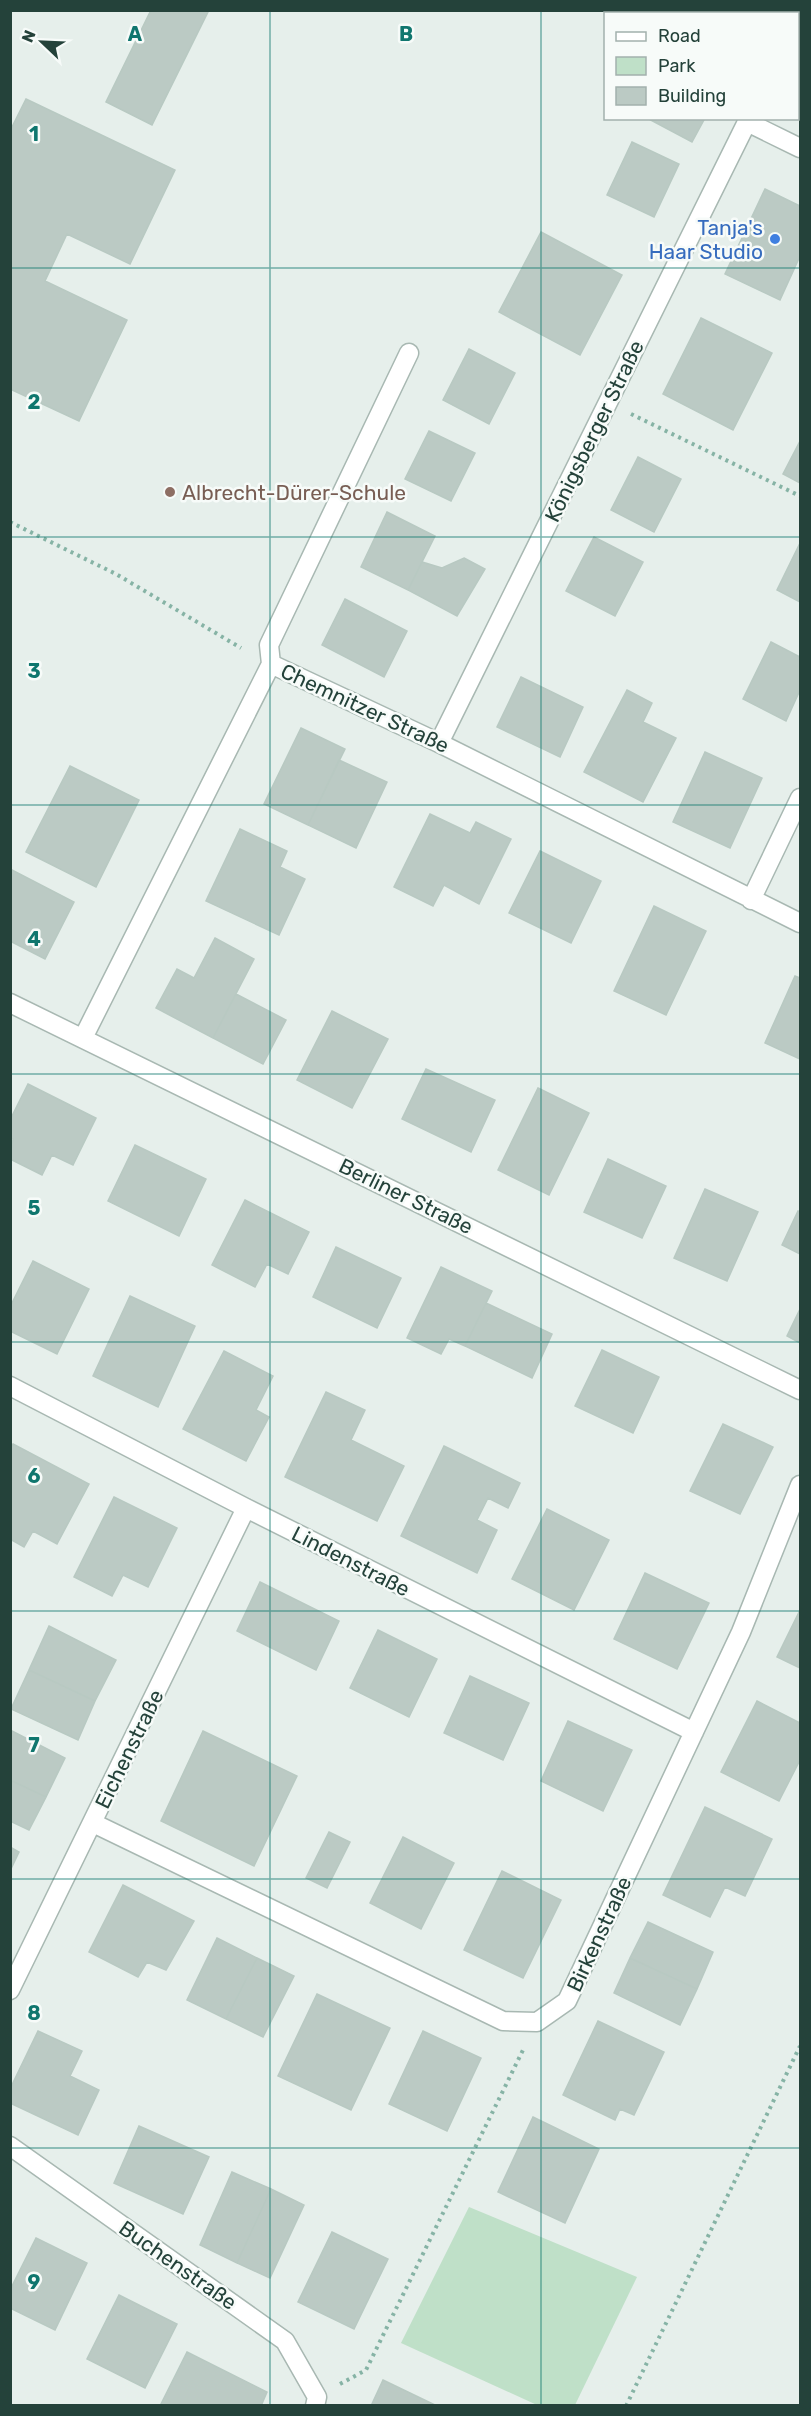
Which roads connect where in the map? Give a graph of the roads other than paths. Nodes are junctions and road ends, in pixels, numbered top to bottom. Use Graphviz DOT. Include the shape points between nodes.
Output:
graph roads {
  1 [pos="748,120"];
  2 [pos="801,148"];
  3 [pos="409,353"];
  4 [pos="271,664"];
  5 [pos="439,743"];
  6 [pos="801,798"];
  7 [pos="751,900"];
  8 [pos="801,923"];
  9 [pos="10,1003"];
  10 [pos="82,1038"];
  11 [pos="10,1386"];
  12 [pos="801,1390"];
  13 [pos="801,1485"];
  14 [pos="246,1508"];
  15 [pos="694,1732"];
  16 [pos="93,1823"];
  17 [pos="10,1990"];
  18 [pos="10,2146"];
  19 [pos="316,2401"];
  1 -- 2 [label="street"];
  1 -- 5 [label="street, Königsberger Straße"];
  3 -- 4 [label="street" via="269,645"];
  4 -- 5 [label="street, Chemnitzer Straße"];
  4 -- 10 [label="street, Chemnitzer Straße"];
  5 -- 7 [label="street, Chemnitzer Straße"];
  6 -- 7 [label="street"];
  7 -- 8 [label="street, Chemnitzer Straße"];
  9 -- 10 [label="street, Berliner Straße"];
  10 -- 12 [label="street, Berliner Straße"];
  11 -- 14 [label="street, Lindenstraße"];
  13 -- 15 [label="street, Birkenstraße" via="741,1632"];
  14 -- 15 [label="street, Lindenstraße"];
  14 -- 16 [label="street, Eichenstraße"];
  15 -- 16 [label="street, Birkenstraße" via="567,2001 537,2022 503,2021"];
  16 -- 17 [label="street, Eichenstraße"];
  18 -- 19 [label="street, Buchenstraße" via="285,2341"];
}
